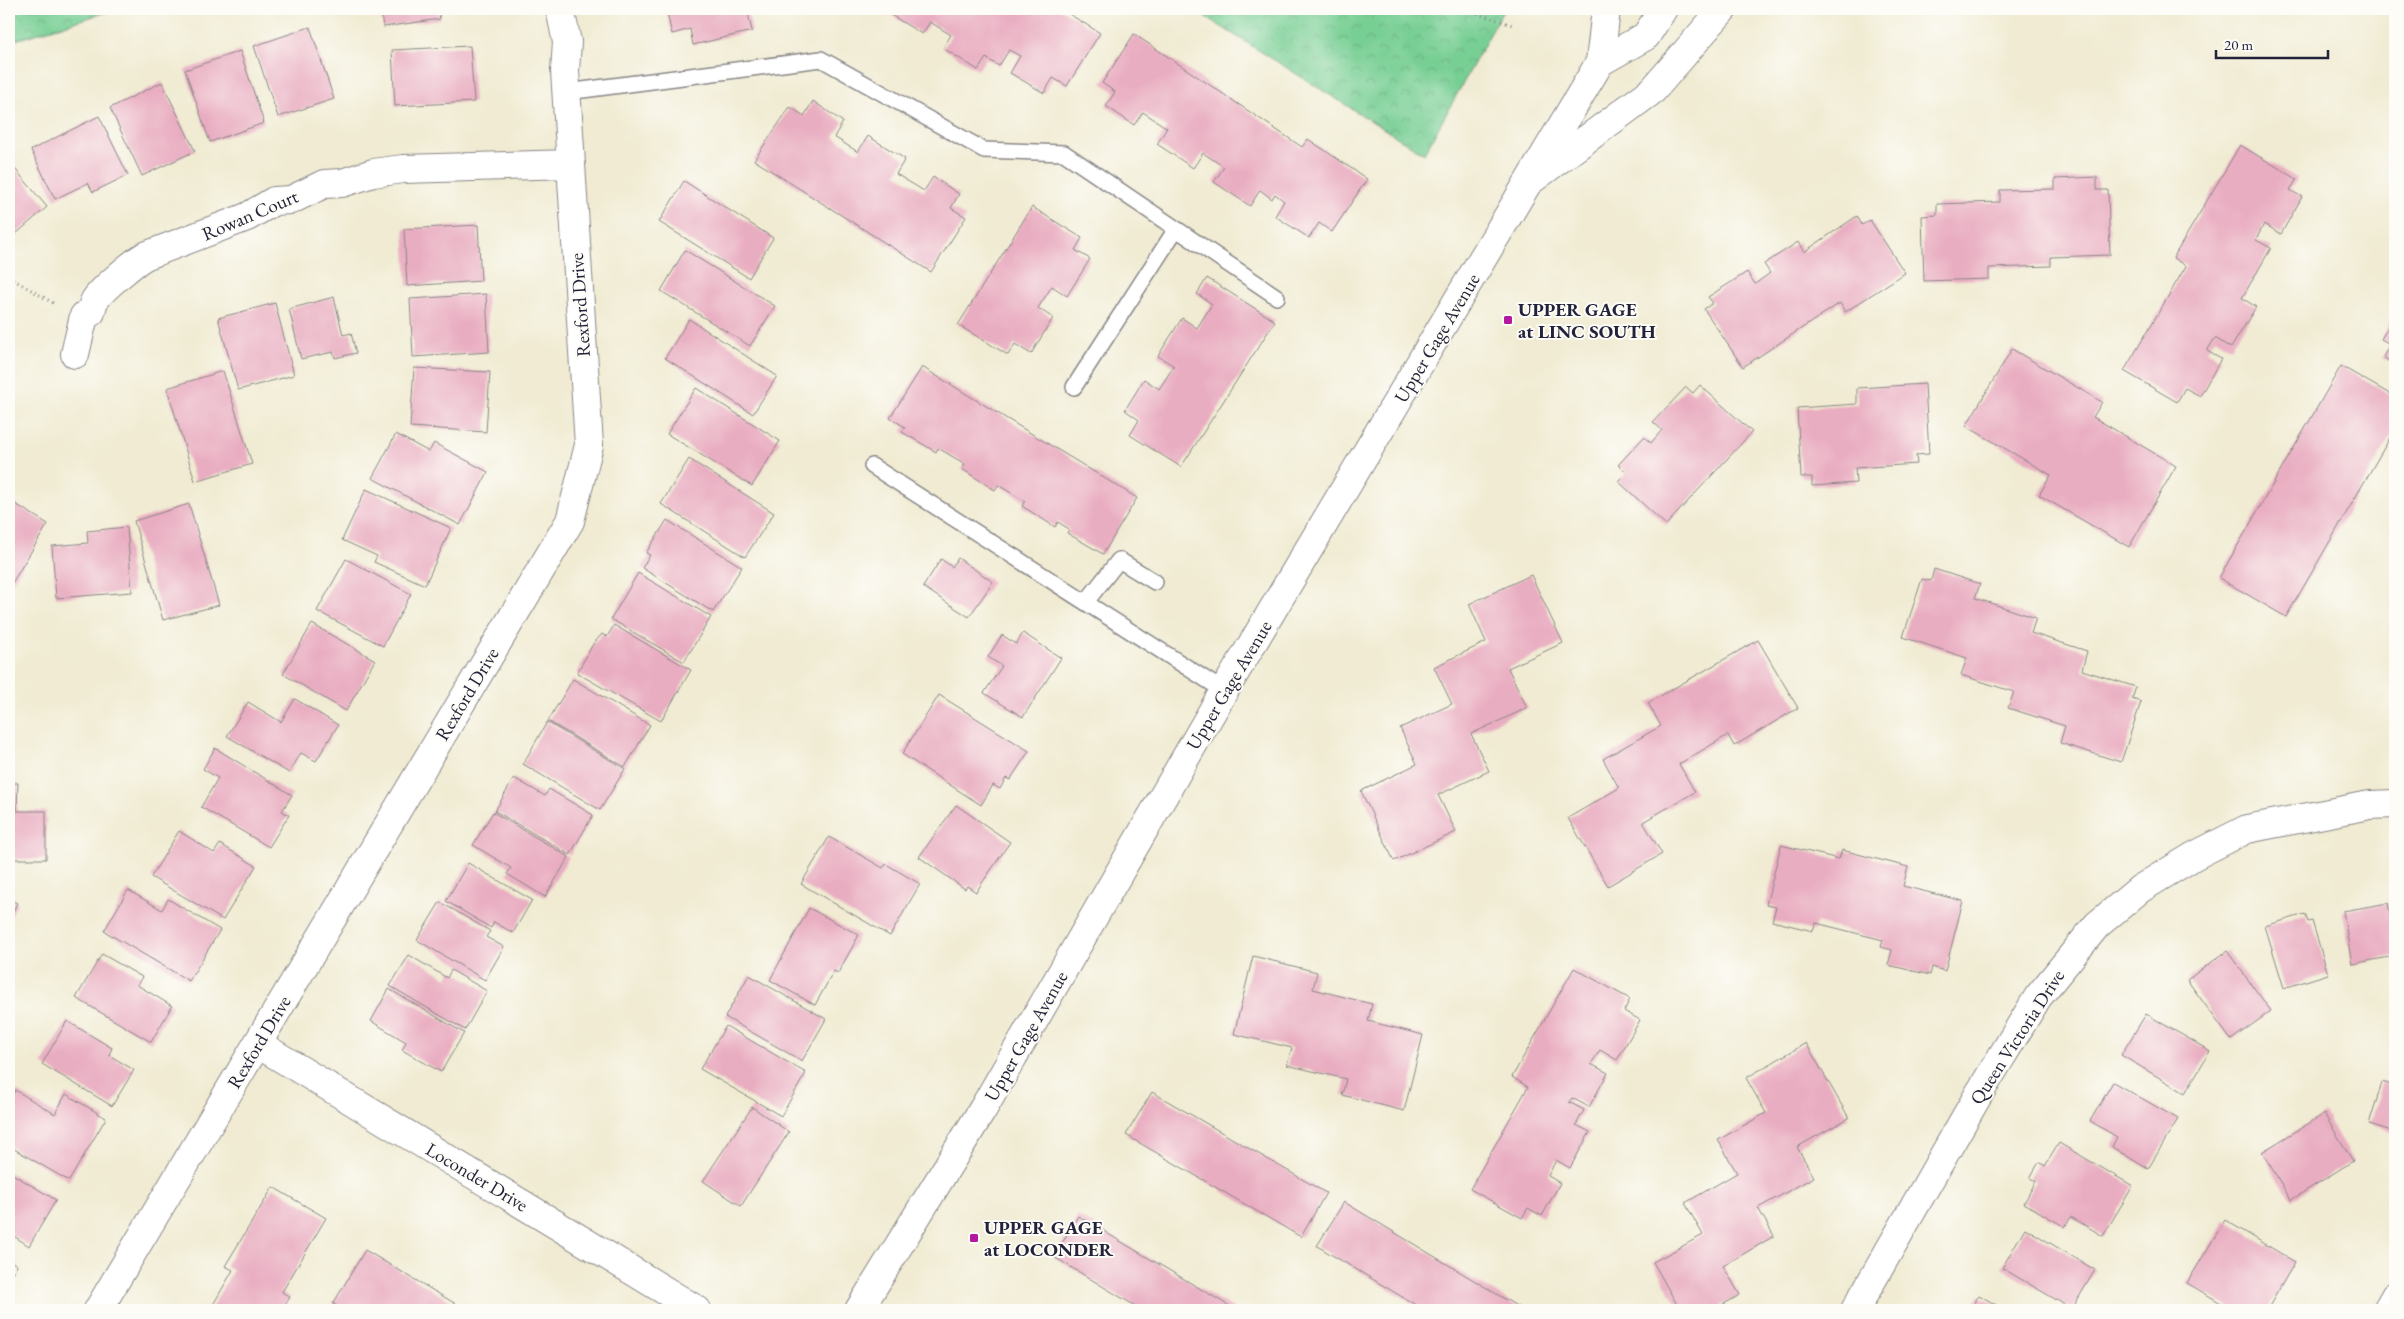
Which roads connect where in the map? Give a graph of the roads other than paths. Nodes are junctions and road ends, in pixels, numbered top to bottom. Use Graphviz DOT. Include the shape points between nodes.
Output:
graph roads {
  1 [pos="560,9"];
  2 [pos="1606,9"];
  3 [pos="1663,9"];
  4 [pos="1723,9"];
  5 [pos="1600,62"];
  6 [pos="567,92"];
  7 [pos="571,164"];
  8 [pos="1530,181"];
  9 [pos="1176,229"];
  10 [pos="1277,297"];
  11 [pos="75,354"];
  12 [pos="1074,387"];
  13 [pos="872,466"];
  14 [pos="1156,582"];
  15 [pos="1086,602"];
  16 [pos="1224,691"];
  17 [pos="2395,804"];
  18 [pos="258,1044"];
  19 [pos="2395,1296"];
  20 [pos="98,1310"];
  21 [pos="697,1310"];
  22 [pos="859,1310"];
  23 [pos="1855,1310"];
  24 [pos="2387,1310"];
  1 -- 6 [label="main road, Rexford Drive" via="567,42"];
  2 -- 5 [label="main road, Upper Gage Avenue"];
  3 -- 5 [label="main road" via="1646,36"];
  4 -- 8 [label="main road" via="1653,90"];
  5 -- 8 [label="main road, Upper Gage Avenue"];
  6 -- 7 [label="main road, Rexford Drive"];
  6 -- 9 [label="lane" via="822,59 984,150 1064,153"];
  7 -- 11 [label="main road, Rowan Court" via="403,169 324,184 292,200 274,201 247,218 132,264 102,291 91,312 84,316"];
  7 -- 18 [label="main road, Rexford Drive" via="589,445 570,521"];
  8 -- 16 [label="main road, Upper Gage Avenue"];
  9 -- 10 [label="lane"];
  9 -- 12 [label="lane"];
  13 -- 15 [label="lane"];
  14 -- 15 [label="lane" via="1118,560"];
  15 -- 16 [label="lane"];
  16 -- 22 [label="main road, Upper Gage Avenue" via="983,1109"];
  17 -- 23 [label="main road, Queen Victoria Drive" via="2370,805 2247,829 2140,889 2097,924 2038,997"];
  18 -- 20 [label="main road, Rexford Drive"];
  18 -- 21 [label="main road, Loconder Drive"];
  19 -- 24 [label="main road"];
}
